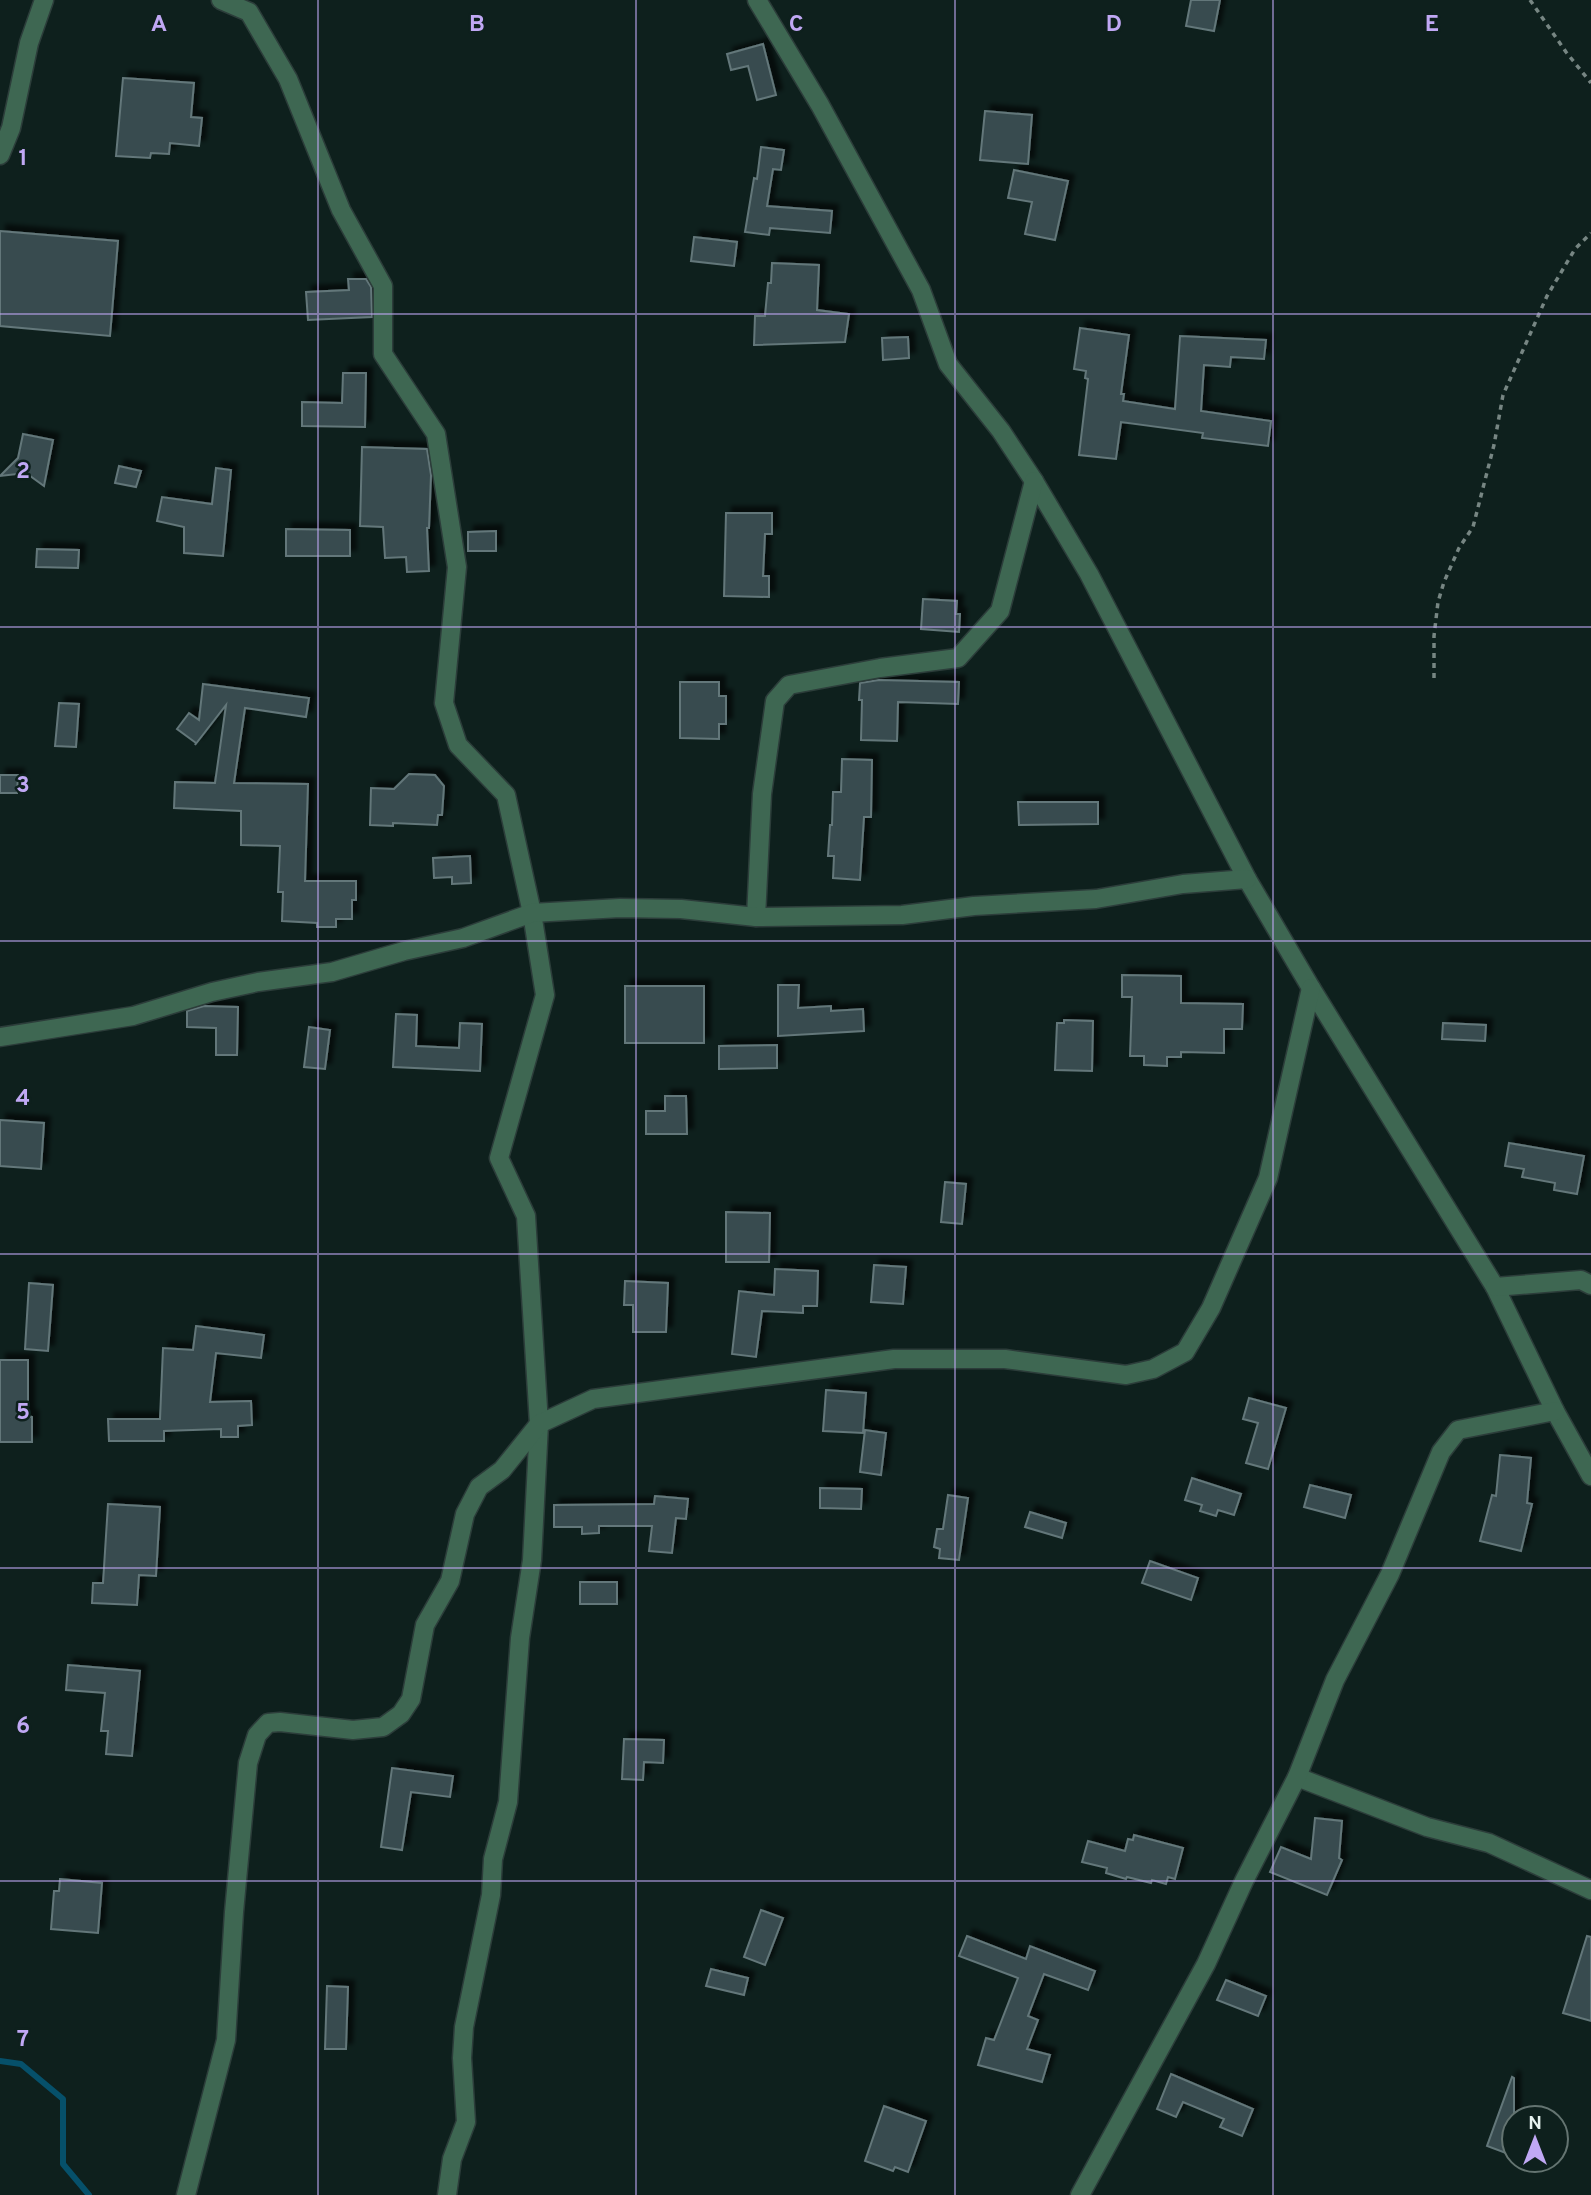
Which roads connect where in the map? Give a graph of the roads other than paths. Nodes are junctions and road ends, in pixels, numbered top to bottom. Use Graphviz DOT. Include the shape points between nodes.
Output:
graph roads {
  1 [pos="44,0"];
  2 [pos="221,0"];
  3 [pos="757,0"];
  4 [pos="0,155"];
  5 [pos="1034,481"];
  6 [pos="1247,879"];
  7 [pos="532,913"];
  8 [pos="756,917"];
  9 [pos="1311,988"];
  10 [pos="0,1037"];
  11 [pos="1591,1285"];
  12 [pos="1496,1287"];
  13 [pos="1555,1411"];
  14 [pos="539,1424"];
  15 [pos="1591,1476"];
  16 [pos="1297,1777"];
  17 [pos="1591,1889"];
  18 [pos="186,2195"];
  19 [pos="447,2195"];
  20 [pos="1080,2195"];
  1 -- 4 [label="street"];
  2 -- 7 [label="street" via="249,12 288,79 341,210 383,286 383,354 436,434 457,567 444,703 458,745 506,795"];
  3 -- 5 [label="street" via="820,104 921,290 947,364"];
  5 -- 6 [label="street" via="1088,574"];
  5 -- 8 [label="street" via="1000,611 958,658 789,685 775,701 762,794"];
  6 -- 8 [label="street" via="1096,899 902,915"];
  6 -- 9 [label="street"];
  7 -- 8 [label="street" via="681,909"];
  7 -- 10 [label="street" via="463,938 332,972 212,992 133,1016"];
  7 -- 14 [label="street" via="545,995 499,1158 526,1216"];
  9 -- 12 [label="street"];
  9 -- 14 [label="street" via="1268,1178 1211,1308 1185,1352 1153,1369 1126,1375 1005,1359 894,1359 593,1399"];
  11 -- 12 [label="street" via="1581,1280"];
  12 -- 13 [label="street"];
  13 -- 15 [label="street"];
  13 -- 16 [label="street" via="1458,1430 1441,1452 1390,1574 1335,1680"];
  14 -- 18 [label="street" via="502,1470 479,1487 466,1514 450,1581 425,1625 411,1699 401,1714 383,1727 353,1730 280,1721 268,1723 257,1735 248,1763 226,2040"];
  14 -- 19 [label="street" via="532,1560 520,1638 508,1802 493,1859 491,1895 464,2027 466,2122 452,2159"];
  16 -- 17 [label="street" via="1427,1827 1489,1843"];
  16 -- 20 [label="street" via="1206,1964"];
}
